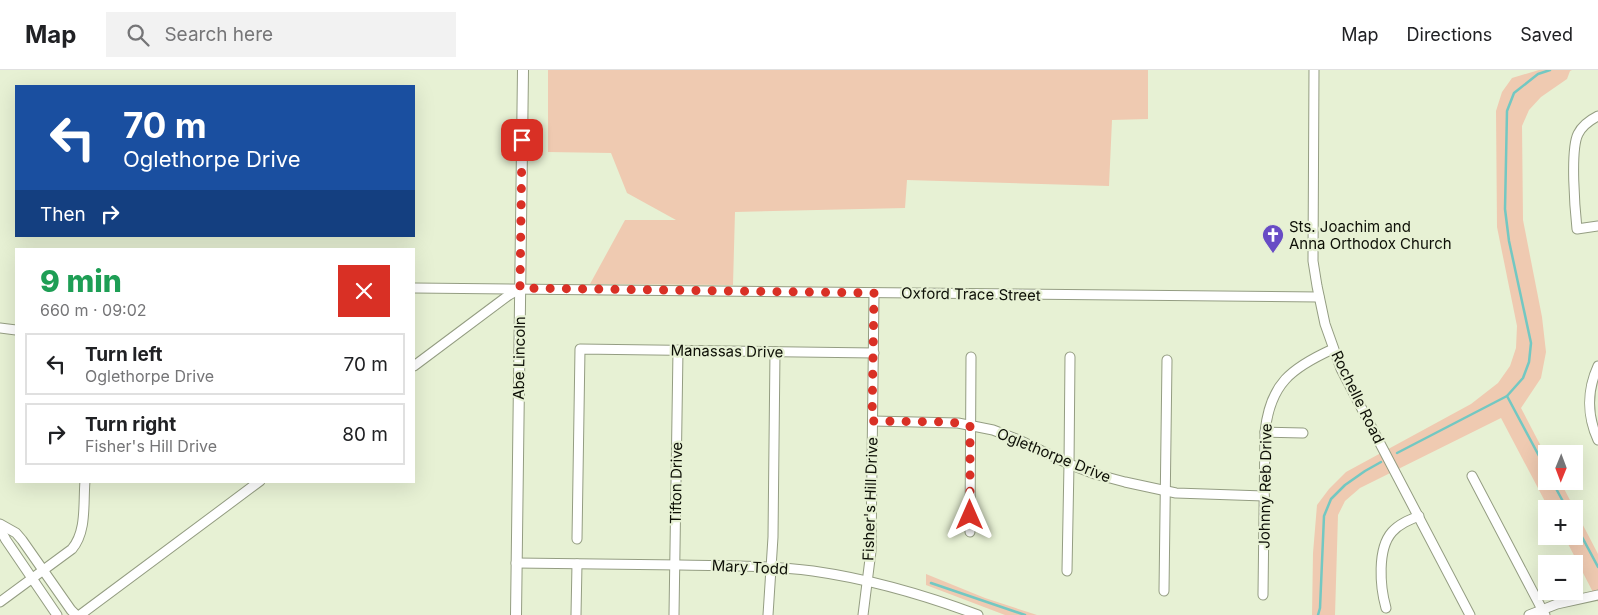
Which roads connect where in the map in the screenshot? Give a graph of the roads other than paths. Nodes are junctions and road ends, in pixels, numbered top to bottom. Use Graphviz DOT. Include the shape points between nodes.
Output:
graph roads {
  1 [pos="523,70"];
  2 [pos="1314,70"];
  3 [pos="1598,116"];
  4 [pos="1598,226"];
  5 [pos="415,288"];
  6 [pos="520,288"];
  7 [pos="874,293"];
  8 [pos="1319,297"];
  9 [pos="0,328"];
  10 [pos="15,330"];
  11 [pos="1333,349"];
  12 [pos="678,350"];
  13 [pos="775,352"];
  14 [pos="874,353"];
  15 [pos="972,357"];
  16 [pos="1070,357"];
  17 [pos="1167,360"];
  18 [pos="415,365"];
  19 [pos="1598,366"];
  20 [pos="872,421"];
  21 [pos="970,426"];
  22 [pos="1265,432"];
  23 [pos="1303,433"];
  24 [pos="1598,440"];
  25 [pos="1069,464"];
  26 [pos="1472,476"];
  27 [pos="84,483"];
  28 [pos="257,483"];
  29 [pos="1165,491"];
  30 [pos="1264,496"];
  31 [pos="1419,516"];
  32 [pos="0,524"];
  33 [pos="0,529"];
  34 [pos="970,532"];
  35 [pos="577,538"];
  36 [pos="516,563"];
  37 [pos="577,564"];
  38 [pos="674,565"];
  39 [pos="771,568"];
  40 [pos="44,570"];
  41 [pos="1067,571"];
  42 [pos="32,578"];
  43 [pos="866,581"];
  44 [pos="1164,591"];
  45 [pos="1263,595"];
  46 [pos="1598,595"];
  47 [pos="0,602"];
  48 [pos="1386,608"];
  49 [pos="960,612"];
  50 [pos="1543,612"];
  51 [pos="57,615"];
  52 [pos="76,615"];
  53 [pos="80,615"];
  54 [pos="516,615"];
  55 [pos="576,615"];
  56 [pos="674,615"];
  57 [pos="768,615"];
  58 [pos="862,615"];
  59 [pos="978,615"];
  60 [pos="1470,615"];
  61 [pos="1529,615"];
  1 -- 6 [label="street, Abe Lincoln"];
  2 -- 8 [label="street, Rochelle Road" via="1313,261"];
  3 -- 4 [label="street" via="1587,123 1577,136 1574,205 1577,228"];
  5 -- 6 [label="street, Oxford Trace Street"];
  6 -- 7 [label="street, Oxford Trace Street"];
  6 -- 18 [label="street"];
  6 -- 36 [label="street, Abe Lincoln"];
  7 -- 8 [label="street, Oxford Trace Street"];
  7 -- 14 [label="street, Fisher's Hill Drive"];
  8 -- 11 [label="street, Rochelle Road"];
  9 -- 10 [label="street"];
  11 -- 22 [label="street, Johnny Reb Drive" via="1296,369 1280,385 1269,406"];
  11 -- 31 [label="street, Rochelle Road"];
  12 -- 13 [label="street, Manassas Drive"];
  12 -- 35 [label="street, Manassas Drive" via="580,349"];
  12 -- 38 [label="street, Tifton Drive"];
  13 -- 14 [label="street, Manassas Drive"];
  13 -- 39 [label="street"];
  14 -- 20 [label="street, Fisher's Hill Drive"];
  15 -- 21 [label="street"];
  16 -- 25 [label="street"];
  17 -- 29 [label="street"];
  19 -- 24 [label="street" via="1593,377 1589,412"];
  20 -- 21 [label="street, Oglethorpe Drive" via="951,422"];
  20 -- 43 [label="street, Fisher's Hill Drive" via="871,551"];
  21 -- 25 [label="street, Oglethorpe Drive" via="993,430"];
  21 -- 34 [label="street"];
  22 -- 23 [label="street"];
  22 -- 30 [label="street, Johnny Reb Drive"];
  25 -- 29 [label="street, Oglethorpe Drive" via="1095,474"];
  25 -- 41 [label="street"];
  26 -- 50 [label="street"];
  27 -- 40 [label="street" via="82,531 78,542"];
  28 -- 53 [label="street"];
  29 -- 30 [label="street, Oglethorpe Drive"];
  29 -- 44 [label="street"];
  30 -- 45 [label="street, Johnny Reb Drive"];
  31 -- 48 [label="street" via="1392,531 1384,545 1382,591"];
  31 -- 60 [label="street, Rochelle Road"];
  32 -- 40 [label="street" via="16,533"];
  33 -- 42 [label="street"];
  36 -- 37 [label="street, Mary Todd"];
  36 -- 54 [label="street, Abe Lincoln"];
  37 -- 38 [label="street, Mary Todd"];
  37 -- 55 [label="street"];
  38 -- 39 [label="street, Mary Todd"];
  38 -- 56 [label="street, Tifton Drive"];
  39 -- 43 [label="street, Mary Todd" via="814,571"];
  39 -- 57 [label="street"];
  40 -- 42 [label="street"];
  40 -- 52 [label="street"];
  42 -- 47 [label="street"];
  42 -- 51 [label="street"];
  43 -- 49 [label="street, Mary Todd" via="905,591"];
  43 -- 58 [label="street, Fisher's Hill Drive"];
  46 -- 50 [label="street" via="1556,604"];
  49 -- 59 [label="street, Mary Todd"];
  50 -- 61 [label="street"];
}
